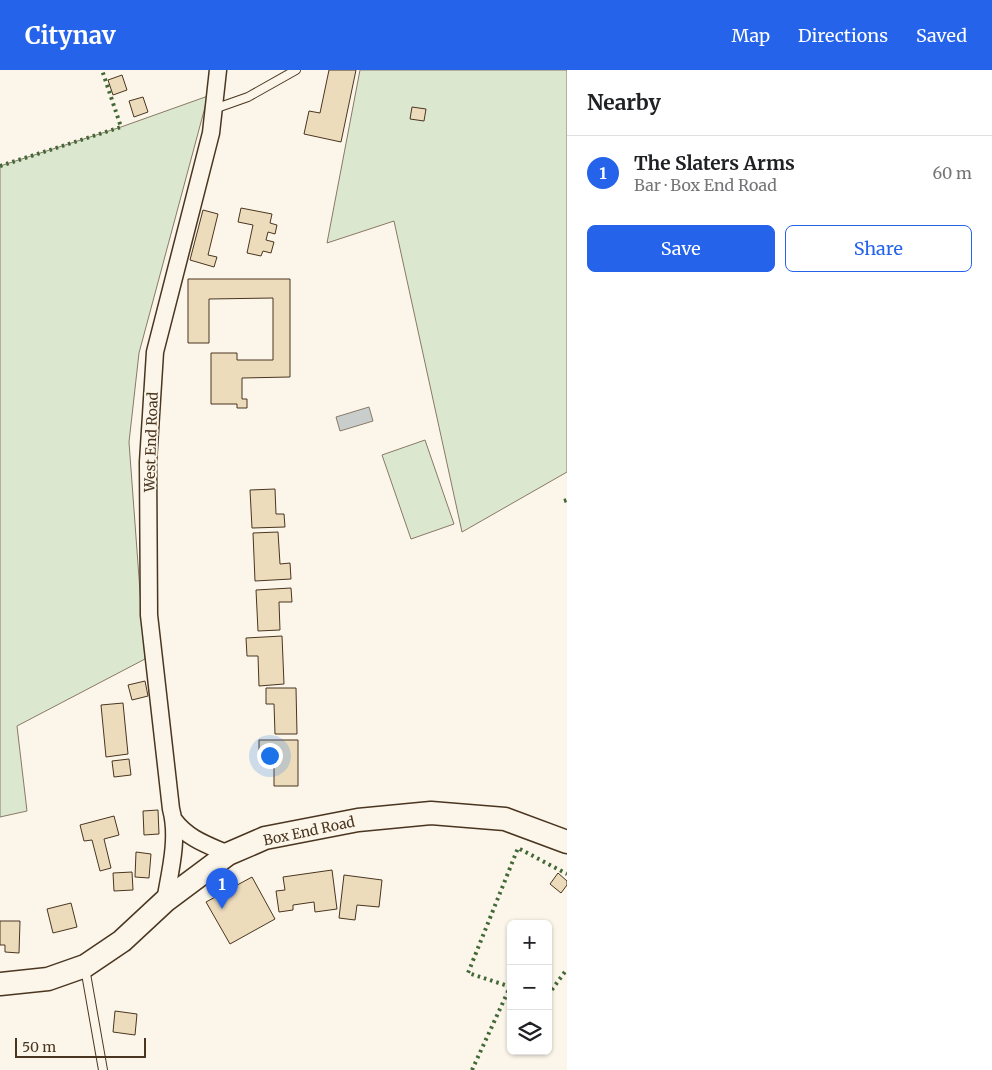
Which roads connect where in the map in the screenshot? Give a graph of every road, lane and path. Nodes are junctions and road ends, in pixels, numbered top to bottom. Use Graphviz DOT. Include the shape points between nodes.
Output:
graph roads {
  1 [pos="218,70"];
  2 [pos="296,70"];
  3 [pos="214,109"];
  4 [pos="174,820"];
  5 [pos="567,842"];
  6 [pos="228,854"];
  7 [pos="165,900"];
  8 [pos="85,966"];
  9 [pos="0,984"];
  10 [pos="102,1070"];
  1 -- 3 [label="street, West End Road"];
  2 -- 3 [label="lane" via="248,97"];
  3 -- 4 [label="street, West End Road" via="211,133 155,352 148,462 149,615"];
  4 -- 6 [label="street" via="182,831 197,841"];
  4 -- 7 [label="street, West End Road"];
  5 -- 6 [label="street, Box End Road" via="505,818 431,813 358,820 265,838"];
  6 -- 7 [label="street, Box End Road"];
  7 -- 8 [label="street, Box End Road" via="122,941"];
  8 -- 9 [label="street, Box End Road" via="48,978"];
  8 -- 10 [label="lane"];
}
